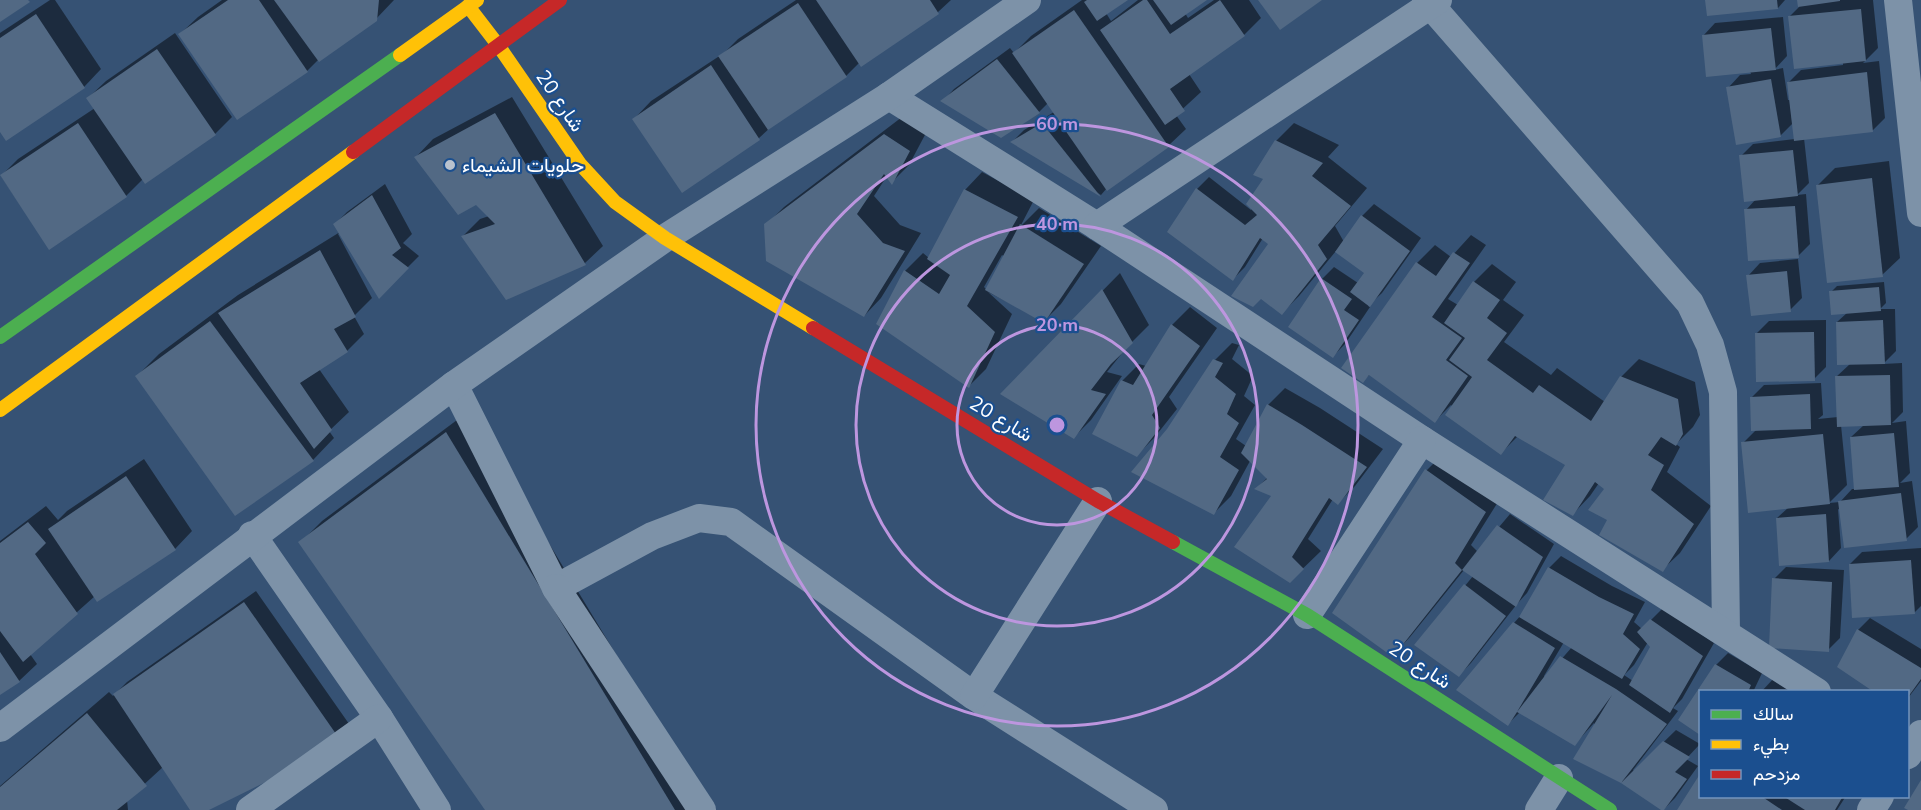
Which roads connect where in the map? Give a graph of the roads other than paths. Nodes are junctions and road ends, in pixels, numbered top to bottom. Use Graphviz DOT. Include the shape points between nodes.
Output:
graph roads {
  1 [pos="560,0"];
  2 [pos="1027,0"];
  3 [pos="1898,0"];
  4 [pos="470,2"];
  5 [pos="1432,2"];
  6 [pos="498,45"];
  7 [pos="890,96"];
  8 [pos="1921,213"];
  9 [pos="1096,226"];
  10 [pos="665,238"];
  11 [pos="0,337"];
  12 [pos="454,385"];
  13 [pos="0,410"];
  14 [pos="1422,440"];
  15 [pos="1098,501"];
  16 [pos="252,536"];
  17 [pos="556,588"];
  18 [pos="1307,615"];
  19 [pos="1726,633"];
  20 [pos="1814,690"];
  21 [pos="974,696"];
  22 [pos="379,718"];
  23 [pos="0,728"];
  24 [pos="1559,778"];
  25 [pos="250,810"];
  26 [pos="437,810"];
  27 [pos="702,810"];
  28 [pos="1154,810"];
  29 [pos="1539,810"];
  30 [pos="1610,810"];
  1 -- 6 [label="street"];
  2 -- 7 [label="street"];
  3 -- 8 [label="street"];
  4 -- 6 [label="street, شارع 20"];
  4 -- 11 [label="street"];
  5 -- 9 [label="street"];
  5 -- 19 [label="street" via="1690,303 1710,345 1723,392"];
  6 -- 10 [label="street, شارع 20" via="580,164 615,202"];
  6 -- 13 [label="street"];
  7 -- 9 [label="street"];
  7 -- 10 [label="street"];
  9 -- 14 [label="street"];
  10 -- 12 [label="street"];
  10 -- 15 [label="street, شارع 20"];
  12 -- 16 [label="street"];
  12 -- 17 [label="street"];
  14 -- 18 [label="street"];
  14 -- 19 [label="street"];
  15 -- 18 [label="street, شارع 20"];
  15 -- 21 [label="street"];
  16 -- 22 [label="street"];
  16 -- 23 [label="street"];
  17 -- 21 [label="street" via="652,536 699,518 731,522"];
  17 -- 27 [label="street"];
  18 -- 24 [label="street, شارع 20"];
  19 -- 20 [label="street"];
  21 -- 28 [label="street"];
  22 -- 25 [label="street"];
  22 -- 26 [label="street"];
  24 -- 29 [label="street"];
  24 -- 30 [label="street, شارع 20"];
}
